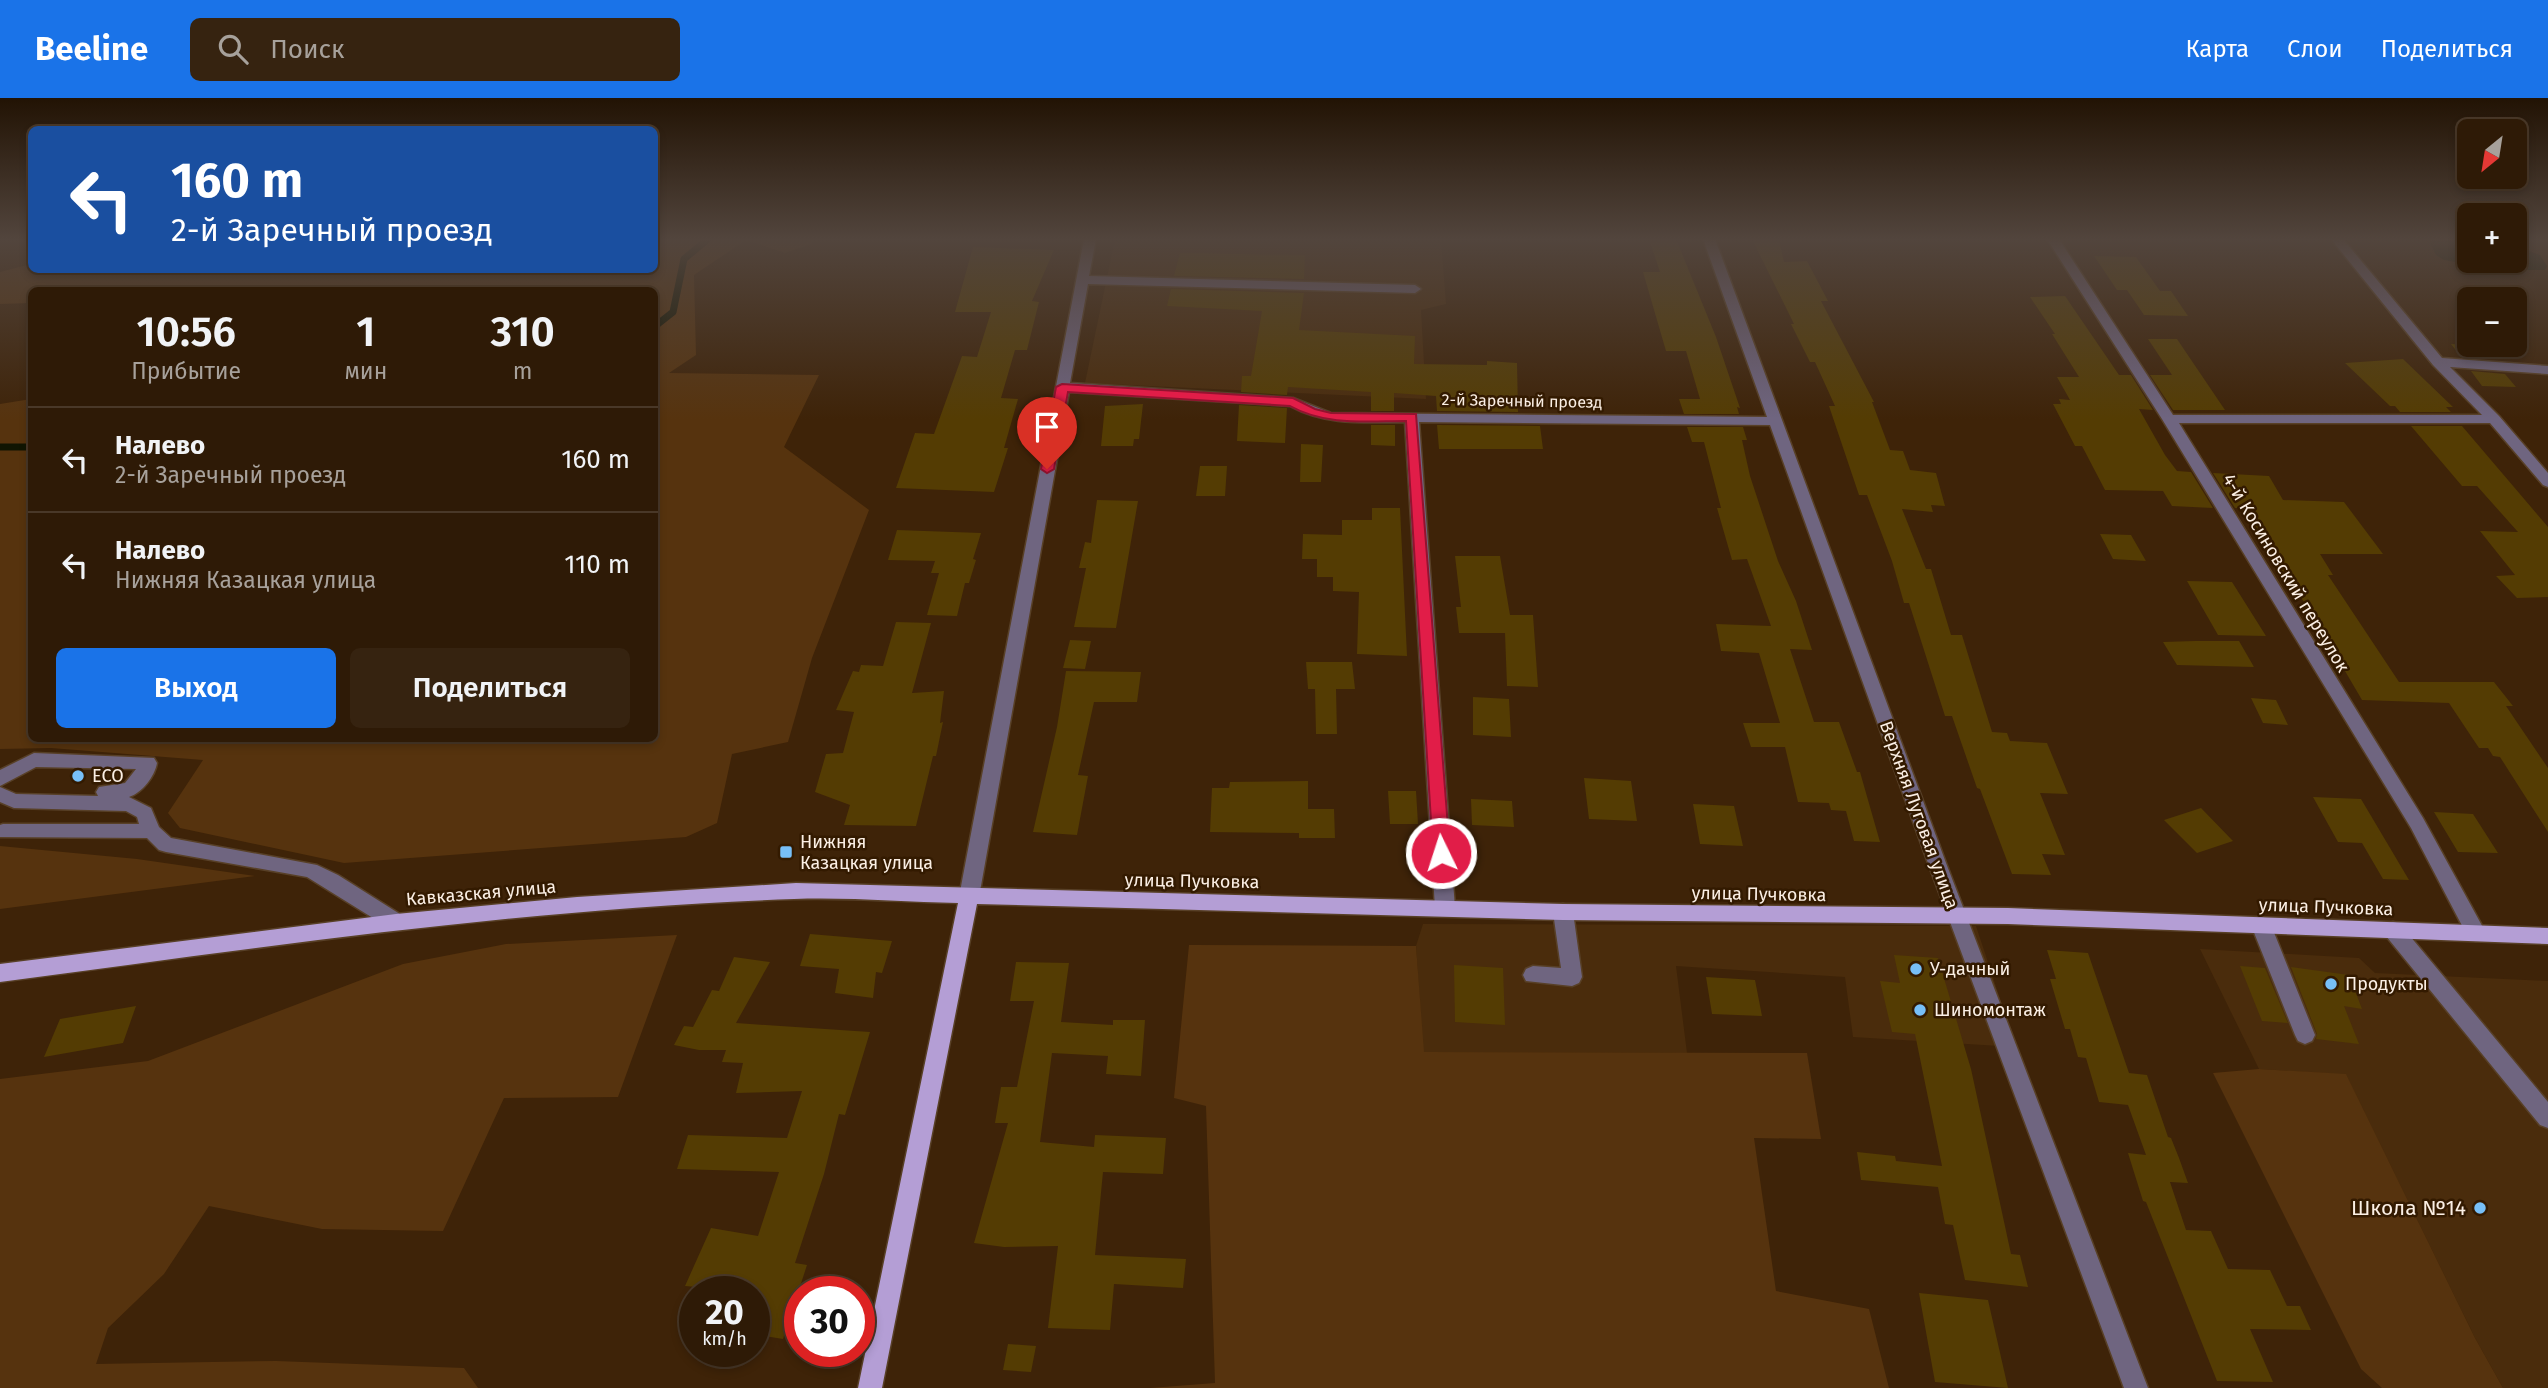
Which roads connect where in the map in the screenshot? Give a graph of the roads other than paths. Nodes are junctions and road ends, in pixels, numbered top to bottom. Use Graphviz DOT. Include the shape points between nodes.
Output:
graph roads {
  1 [pos="1078,299"];
  2 [pos="1731,299"];
  3 [pos="2092,299"];
  4 [pos="2386,299"];
  5 [pos="2438,362"];
  6 [pos="2548,370"];
  7 [pos="1062,387"];
  8 [pos="1412,417"];
  9 [pos="2169,419"];
  10 [pos="2494,419"];
  11 [pos="1776,421"];
  12 [pos="2548,482"];
  13 [pos="0,779"];
  14 [pos="0,791"];
  15 [pos="3,831"];
  16 [pos="151,831"];
  17 [pos="969,897"];
  18 [pos="1445,908"];
  19 [pos="1563,912"];
  20 [pos="1957,917"];
  21 [pos="396,922"];
  22 [pos="2261,925"];
  23 [pos="2393,930"];
  24 [pos="2476,933"];
  25 [pos="2548,936"];
  26 [pos="0,973"];
  27 [pos="1533,975"];
  28 [pos="2305,1035"];
  29 [pos="2548,1118"];
  30 [pos="870,1388"];
  31 [pos="2136,1388"];
  1 -- 7 [label="street"];
  2 -- 11 [label="street, Верхняя Луговая улица"];
  3 -- 9 [label="street, 4-й Косиновский переулок"];
  4 -- 5 [label="street"];
  5 -- 6 [label="street"];
  5 -- 10 [label="street"];
  7 -- 8 [label="street, 2-й Заречный проезд" via="1293,402 1331,417"];
  7 -- 17 [label="street"];
  8 -- 11 [label="street, 2-й Заречный проезд"];
  8 -- 18 [label="street"];
  9 -- 10 [label="street"];
  9 -- 24 [label="street, 4-й Косиновский переулок" via="2417,824"];
  10 -- 12 [label="street"];
  11 -- 20 [label="street, Верхняя Луговая улица"];
  13 -- 14 [label="street" via="34,761 149,764 135,786 122,793"];
  14 -- 16 [label="street" via="14,801 129,804 145,813"];
  15 -- 16 [label="street"];
  16 -- 21 [label="street" via="166,845 177,848 317,873"];
  17 -- 18 [label="main road, улица Пучковка"];
  17 -- 21 [label="main road, Кавказская улица" via="796,891"];
  17 -- 30 [label="main road"];
  18 -- 19 [label="main road, улица Пучковка"];
  19 -- 20 [label="main road, улица Пучковка"];
  19 -- 27 [label="street" via="1572,977"];
  20 -- 22 [label="main road, улица Пучковка"];
  20 -- 31 [label="street, Верхняя Луговая улица"];
  21 -- 26 [label="main road, Кавказская улица"];
  22 -- 23 [label="main road, улица Пучковка"];
  22 -- 28 [label="street"];
  23 -- 24 [label="main road, улица Пучковка"];
  23 -- 29 [label="street"];
  24 -- 25 [label="main road, улица Пучковка"];
}
